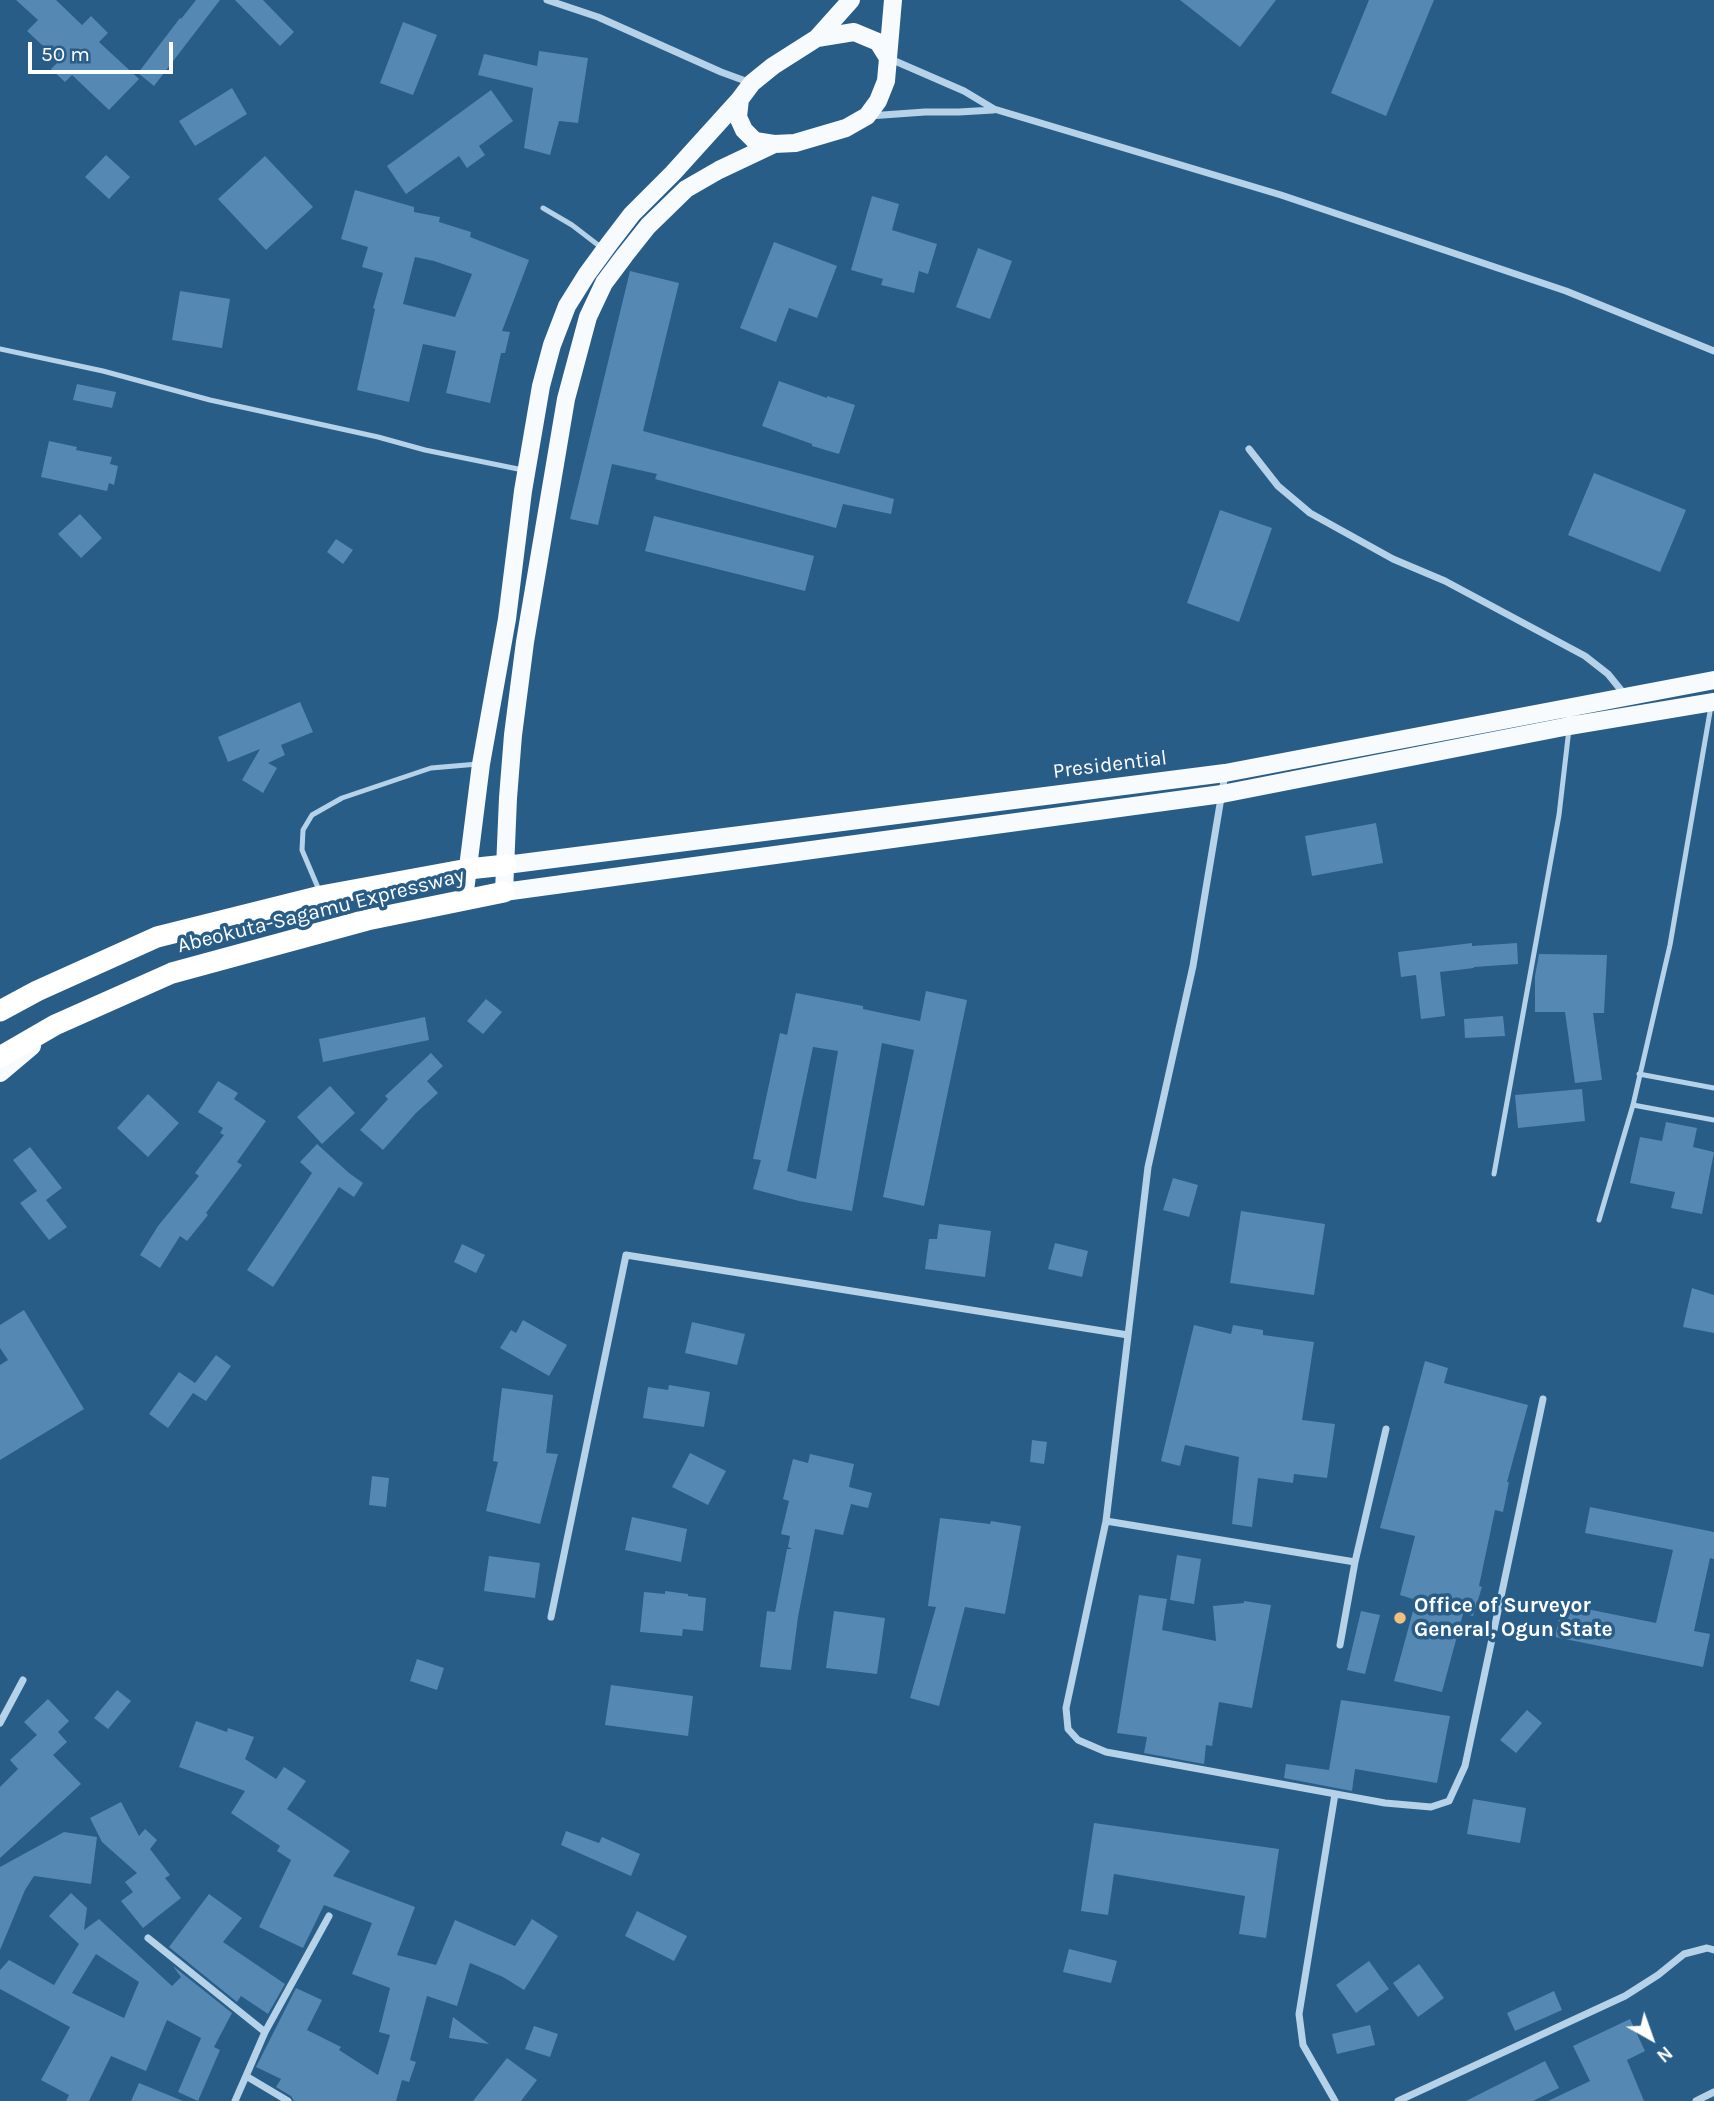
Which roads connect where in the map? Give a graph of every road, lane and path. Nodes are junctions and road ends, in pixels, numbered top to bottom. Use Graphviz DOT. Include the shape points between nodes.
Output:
graph roads {
  1 [pos="547,0"];
  2 [pos="851,0"];
  3 [pos="893,0"];
  4 [pos="817,37"];
  5 [pos="888,58"];
  6 [pos="752,83"];
  7 [pos="740,99"];
  8 [pos="994,109"];
  9 [pos="867,116"];
  10 [pos="774,144"];
  11 [pos="543,208"];
  12 [pos="604,250"];
  13 [pos="0,349"];
  14 [pos="1714,351"];
  15 [pos="1249,449"];
  16 [pos="527,470"];
  17 [pos="1714,680"];
  18 [pos="1625,696"];
  19 [pos="1713,702"];
  20 [pos="1569,726"];
  21 [pos="481,764"];
  22 [pos="1225,773"];
  23 [pos="1222,794"];
  24 [pos="506,865"];
  25 [pos="468,869"];
  26 [pos="504,892"];
  27 [pos="321,896"];
  28 [pos="464,899"];
  29 [pos="37,990"];
  30 [pos="0,1005"];
  31 [pos="0,1011"];
  32 [pos="55,1025"];
  33 [pos="0,1057"];
  34 [pos="0,1073"];
  35 [pos="1640,1074"];
  36 [pos="1714,1088"];
  37 [pos="1633,1105"];
  38 [pos="1714,1120"];
  39 [pos="1494,1174"];
  40 [pos="1599,1220"];
  41 [pos="1128,1335"];
  42 [pos="1543,1399"];
  43 [pos="1386,1429"];
  44 [pos="1106,1521"];
  45 [pos="1355,1562"];
  46 [pos="551,1617"];
  47 [pos="1340,1645"];
  48 [pos="23,1680"];
  49 [pos="0,1723"];
  50 [pos="1335,1794"];
  51 [pos="329,1916"];
  52 [pos="148,1938"];
  53 [pos="1714,1950"];
  54 [pos="265,2032"];
  55 [pos="246,2076"];
  56 [pos="1714,2092"];
  57 [pos="235,2101"];
  58 [pos="288,2101"];
  59 [pos="1335,2101"];
  60 [pos="1398,2101"];
  61 [pos="1696,2101"];
  1 -- 6 [label="street"];
  2 -- 4 [label="main road"];
  3 -- 5 [label="main road"];
  4 -- 5 [label="main road" via="853,32 878,42"];
  4 -- 6 [label="main road"];
  5 -- 8 [label="street"];
  5 -- 9 [label="main road" via="886,81"];
  6 -- 7 [label="main road"];
  7 -- 10 [label="main road" via="738,117 744,130 755,141"];
  7 -- 12 [label="main road"];
  8 -- 9 [label="street"];
  8 -- 14 [label="street" via="1307,204 1566,291"];
  9 -- 10 [label="main road" via="808,140"];
  10 -- 24 [label="main road" via="686,189 625,255 604,283 588,317 566,399 526,642 513,735"];
  11 -- 12 [label="lane"];
  12 -- 16 [label="main road" via="567,306 552,345"];
  13 -- 16 [label="lane"];
  15 -- 18 [label="street" via="1310,513 1585,656 1608,674"];
  16 -- 21 [label="main road"];
  17 -- 18 [label="main road, Presidential"];
  18 -- 22 [label="main road, Presidential"];
  19 -- 20 [label="main road"];
  19 -- 35 [label="lane" via="1670,946"];
  20 -- 23 [label="main road"];
  20 -- 39 [label="lane" via="1559,815"];
  21 -- 25 [label="main road"];
  21 -- 27 [label="lane" via="431,768 342,797 312,815 303,830 302,850"];
  22 -- 23 [label="street"];
  22 -- 24 [label="main road, Presidential"];
  23 -- 26 [label="main road"];
  23 -- 41 [label="street" via="1149,1167"];
  24 -- 25 [label="highway, Abeokuta-Sagamu Expressway"];
  24 -- 26 [label="main road"];
  25 -- 27 [label="highway, Abeokuta-Sagamu Expressway"];
  25 -- 28 [label="main road"];
  26 -- 28 [label="highway, Abeokuta-Sagamu Expressway"];
  27 -- 29 [label="highway, Abeokuta-Sagamu Expressway" via="157,937"];
  28 -- 32 [label="highway, Abeokuta-Sagamu Expressway" via="172,973"];
  29 -- 30 [label="main road"];
  29 -- 31 [label="highway, Abeokuta-Sagamu Expressway"];
  32 -- 33 [label="highway, Abeokuta-Sagamu Expressway"];
  32 -- 34 [label="main road"];
  35 -- 36 [label="lane"];
  35 -- 37 [label="lane"];
  37 -- 38 [label="lane"];
  37 -- 40 [label="lane"];
  41 -- 44 [label="street"];
  41 -- 46 [label="street" via="626,1255"];
  42 -- 50 [label="street" via="1465,1766 1449,1801 1431,1807"];
  43 -- 45 [label="street"];
  44 -- 45 [label="street"];
  44 -- 50 [label="street" via="1066,1707 1068,1729 1078,1740 1106,1752"];
  45 -- 47 [label="street"];
  48 -- 49 [label="street"];
  50 -- 59 [label="street" via="1299,2014 1303,2045"];
  51 -- 54 [label="street"];
  52 -- 54 [label="street"];
  53 -- 60 [label="street" via="1684,1954 1625,1996"];
  54 -- 55 [label="street"];
  55 -- 57 [label="street"];
  55 -- 58 [label="street"];
  56 -- 61 [label="street"];
}
